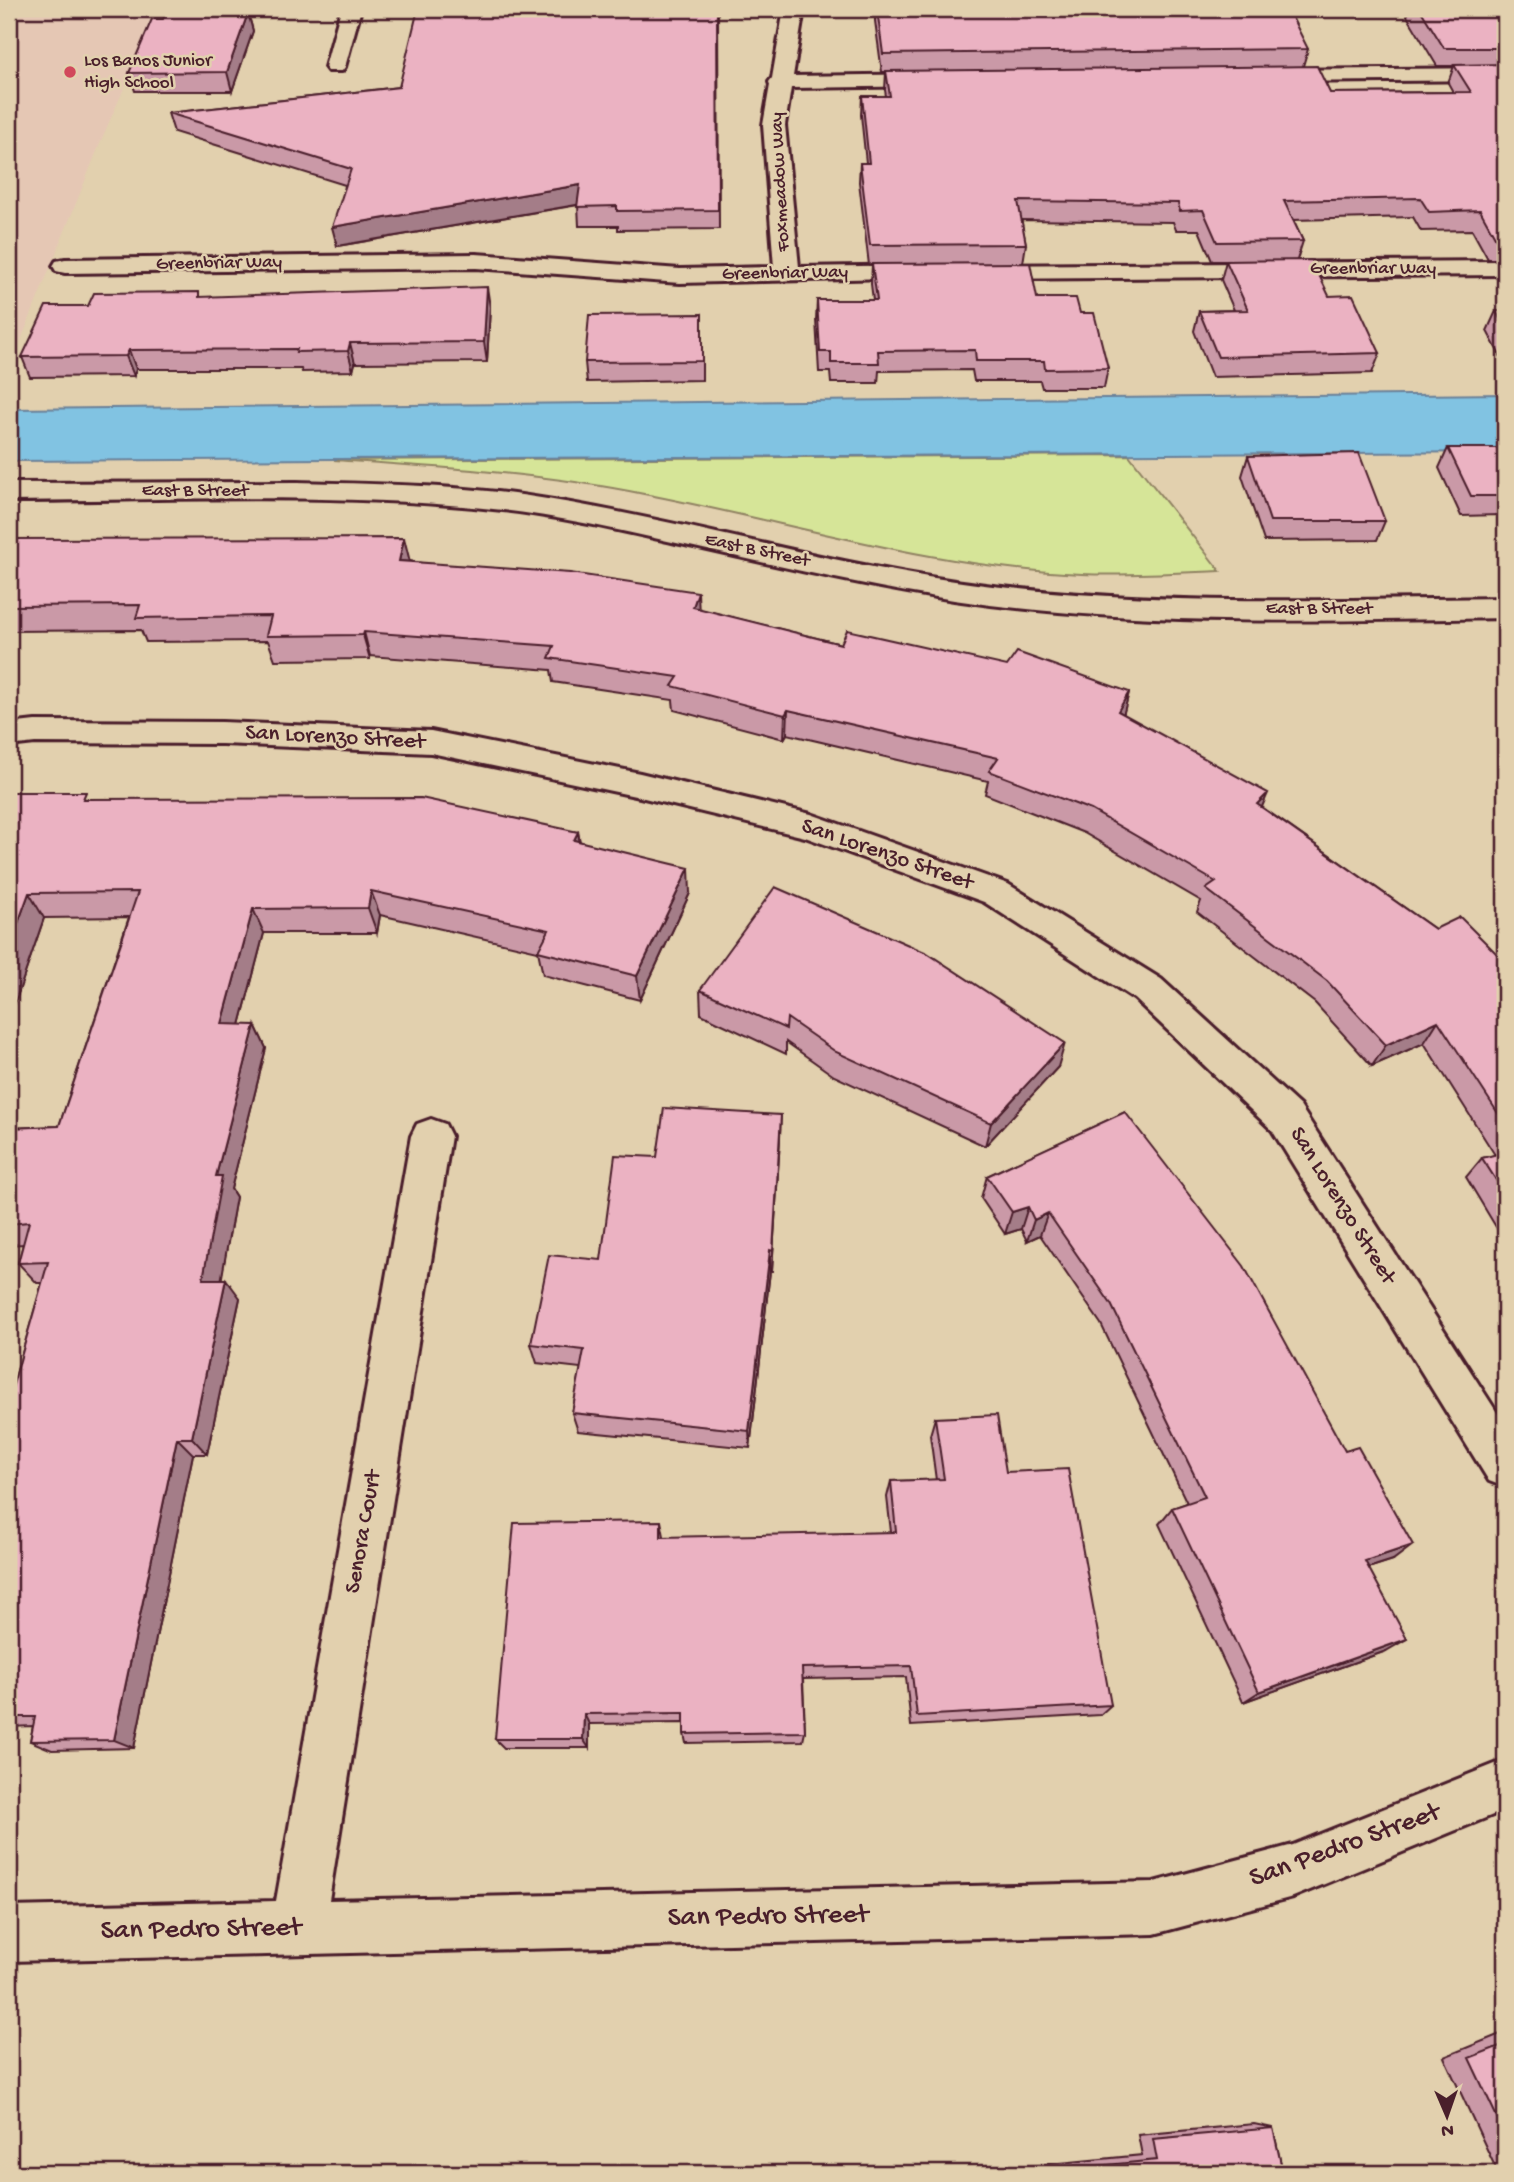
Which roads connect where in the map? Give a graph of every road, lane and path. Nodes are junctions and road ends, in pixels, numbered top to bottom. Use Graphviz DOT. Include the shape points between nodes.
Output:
graph roads {
  1 [pos="351,9"];
  2 [pos="794,9"];
  3 [pos="335,67"];
  4 [pos="1505,74"];
  5 [pos="1254,77"];
  6 [pos="961,80"];
  7 [pos="779,82"];
  8 [pos="65,266"];
  9 [pos="1505,268"];
  10 [pos="786,273"];
  11 [pos="9,492"];
  12 [pos="1505,608"];
  13 [pos="9,735"];
  14 [pos="431,1136"];
  15 [pos="1505,1465"];
  16 [pos="1505,1785"];
  17 [pos="298,1928"];
  18 [pos="9,1934"];
  1 -- 3 [label="street"];
  2 -- 7 [label="street, Foxmeadow Way"];
  4 -- 5 [label="street"];
  6 -- 7 [label="street"];
  7 -- 10 [label="street, Foxmeadow Way" via="774,125"];
  8 -- 10 [label="street, Greenbriar Way" via="476,261 680,276"];
  9 -- 10 [label="street, Greenbriar Way"];
  11 -- 12 [label="street, East B Street" via="307,491 472,498 568,510 893,580 1056,603 1244,610"];
  13 -- 15 [label="street, San Lorenzo Street" via="222,733 431,742 811,826 996,893 1148,989 1286,1118"];
  14 -- 17 [label="street, Senora Court"];
  16 -- 17 [label="street, San Pedro Street" via="1293,1871 1154,1908"];
  17 -- 18 [label="street, San Pedro Street"];
}
